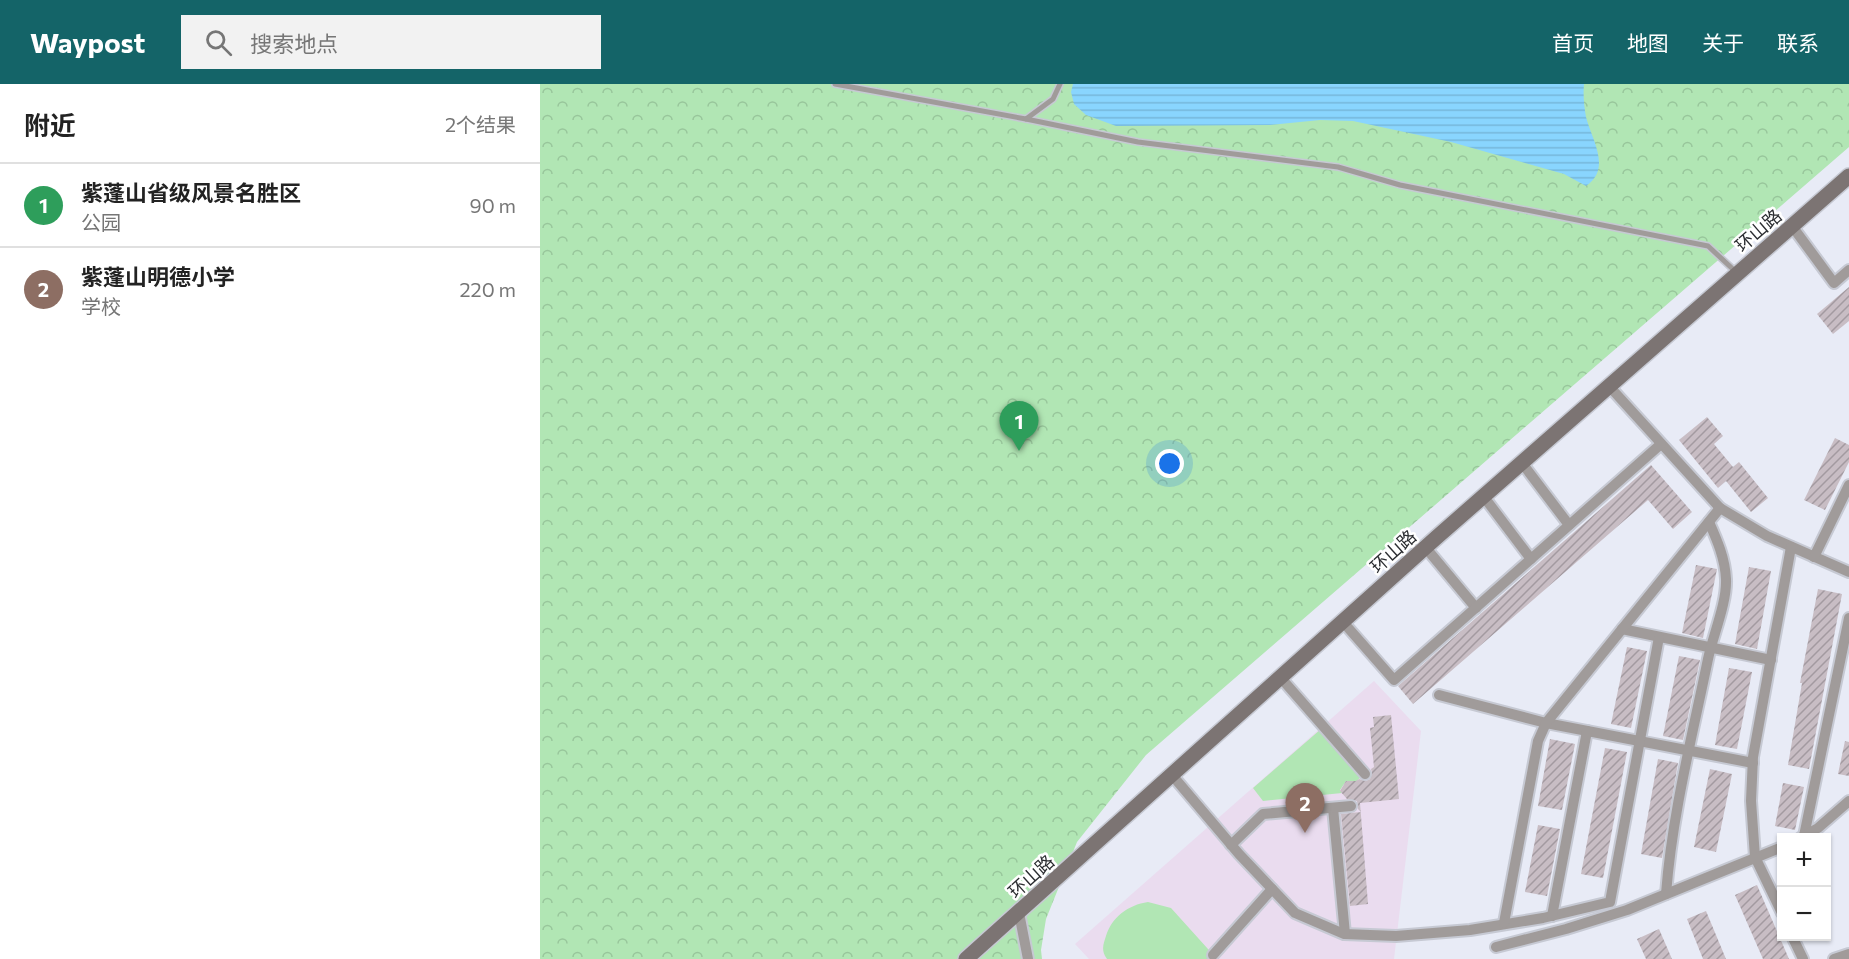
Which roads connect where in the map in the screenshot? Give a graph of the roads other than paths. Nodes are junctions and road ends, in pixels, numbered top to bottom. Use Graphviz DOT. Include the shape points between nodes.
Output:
graph roads {
  1 [pos="835,84"];
  2 [pos="1059,84"];
  3 [pos="1026,119"];
  4 [pos="1849,176"];
  5 [pos="1792,226"];
  6 [pos="1849,270"];
  7 [pos="1738,273"];
  8 [pos="1609,386"];
  9 [pos="1661,444"];
  10 [pos="1522,463"];
  11 [pos="1849,485"];
  12 [pos="1484,497"];
  13 [pos="1720,508"];
  14 [pos="1709,522"];
  15 [pos="1569,525"];
  16 [pos="1791,547"];
  17 [pos="1426,548"];
  18 [pos="1814,557"];
  19 [pos="1532,558"];
  20 [pos="1849,572"];
  21 [pos="1476,608"];
  22 [pos="1849,618"];
  23 [pos="1343,622"];
  24 [pos="1622,629"];
  25 [pos="1659,637"];
  26 [pos="1711,647"];
  27 [pos="1771,660"];
  28 [pos="1281,678"];
  29 [pos="1439,695"];
  30 [pos="1546,723"];
  31 [pos="1587,731"];
  32 [pos="1639,741"];
  33 [pos="1689,751"];
  34 [pos="1753,763"];
  35 [pos="1365,774"];
  36 [pos="1172,775"];
  37 [pos="1849,801"];
  38 [pos="1351,806"];
  39 [pos="1333,808"];
  40 [pos="1803,833"];
  41 [pos="1809,833"];
  42 [pos="1231,845"];
  43 [pos="1777,849"];
  44 [pos="1755,857"];
  45 [pos="1272,889"];
  46 [pos="1666,894"];
  47 [pos="1777,903"];
  48 [pos="1019,913"];
  49 [pos="1552,916"];
  50 [pos="1504,924"];
  51 [pos="1345,934"];
  52 [pos="1794,941"];
  53 [pos="1496,946"];
  54 [pos="1849,954"];
  55 [pos="1214,955"];
  56 [pos="966,959"];
  57 [pos="1028,959"];
  58 [pos="1803,959"];
  59 [pos="1834,959"];
  1 -- 3 [label="lane"];
  2 -- 3 [label="lane" via="1057,94 1048,104"];
  3 -- 7 [label="lane" via="1138,142 1338,167 1400,184 1708,246"];
  4 -- 5 [label="main road, 环山路"];
  5 -- 6 [label="street" via="1834,283"];
  5 -- 7 [label="main road, 环山路"];
  7 -- 8 [label="main road, 环山路"];
  8 -- 9 [label="street"];
  8 -- 10 [label="main road, 环山路"];
  9 -- 13 [label="street"];
  9 -- 15 [label="street"];
  10 -- 12 [label="main road, 环山路"];
  10 -- 15 [label="street"];
  11 -- 18 [label="street"];
  12 -- 17 [label="main road, 环山路"];
  12 -- 19 [label="street"];
  13 -- 14 [label="street"];
  13 -- 16 [label="street"];
  14 -- 24 [label="street"];
  14 -- 26 [label="street" via="1722,552 1726,580"];
  15 -- 19 [label="street"];
  16 -- 18 [label="street"];
  16 -- 27 [label="street"];
  17 -- 21 [label="street"];
  17 -- 23 [label="main road, 环山路"];
  18 -- 20 [label="street"];
  19 -- 21 [label="street"];
  21 -- 23 [label="street" via="1394,680"];
  22 -- 40 [label="street"];
  23 -- 28 [label="main road, 环山路"];
  24 -- 25 [label="street"];
  24 -- 30 [label="street"];
  25 -- 26 [label="street"];
  25 -- 32 [label="street"];
  26 -- 27 [label="street"];
  26 -- 33 [label="street"];
  27 -- 34 [label="street"];
  28 -- 35 [label="street"];
  28 -- 36 [label="main road, 环山路"];
  29 -- 30 [label="street"];
  30 -- 31 [label="street"];
  30 -- 50 [label="street" via="1538,741"];
  31 -- 32 [label="street"];
  31 -- 49 [label="street"];
  32 -- 33 [label="street"];
  32 -- 49 [label="street" via="1610,902"];
  33 -- 34 [label="street"];
  33 -- 46 [label="street" via="1668,859"];
  34 -- 44 [label="street"];
  36 -- 42 [label="street"];
  36 -- 48 [label="main road, 环山路"];
  37 -- 41 [label="street"];
  38 -- 39 [label="street"];
  39 -- 42 [label="street" via="1263,814"];
  39 -- 51 [label="street"];
  42 -- 45 [label="street"];
  43 -- 44 [label="street"];
  44 -- 46 [label="street"];
  44 -- 47 [label="street"];
  45 -- 51 [label="street" via="1295,913"];
  45 -- 55 [label="street"];
  46 -- 53 [label="street" via="1566,929"];
  48 -- 56 [label="main road, 环山路"];
  48 -- 57 [label="street"];
  49 -- 50 [label="street"];
  50 -- 51 [label="street" via="1396,936"];
  52 -- 58 [label="street"];
  54 -- 59 [label="street"];
}
